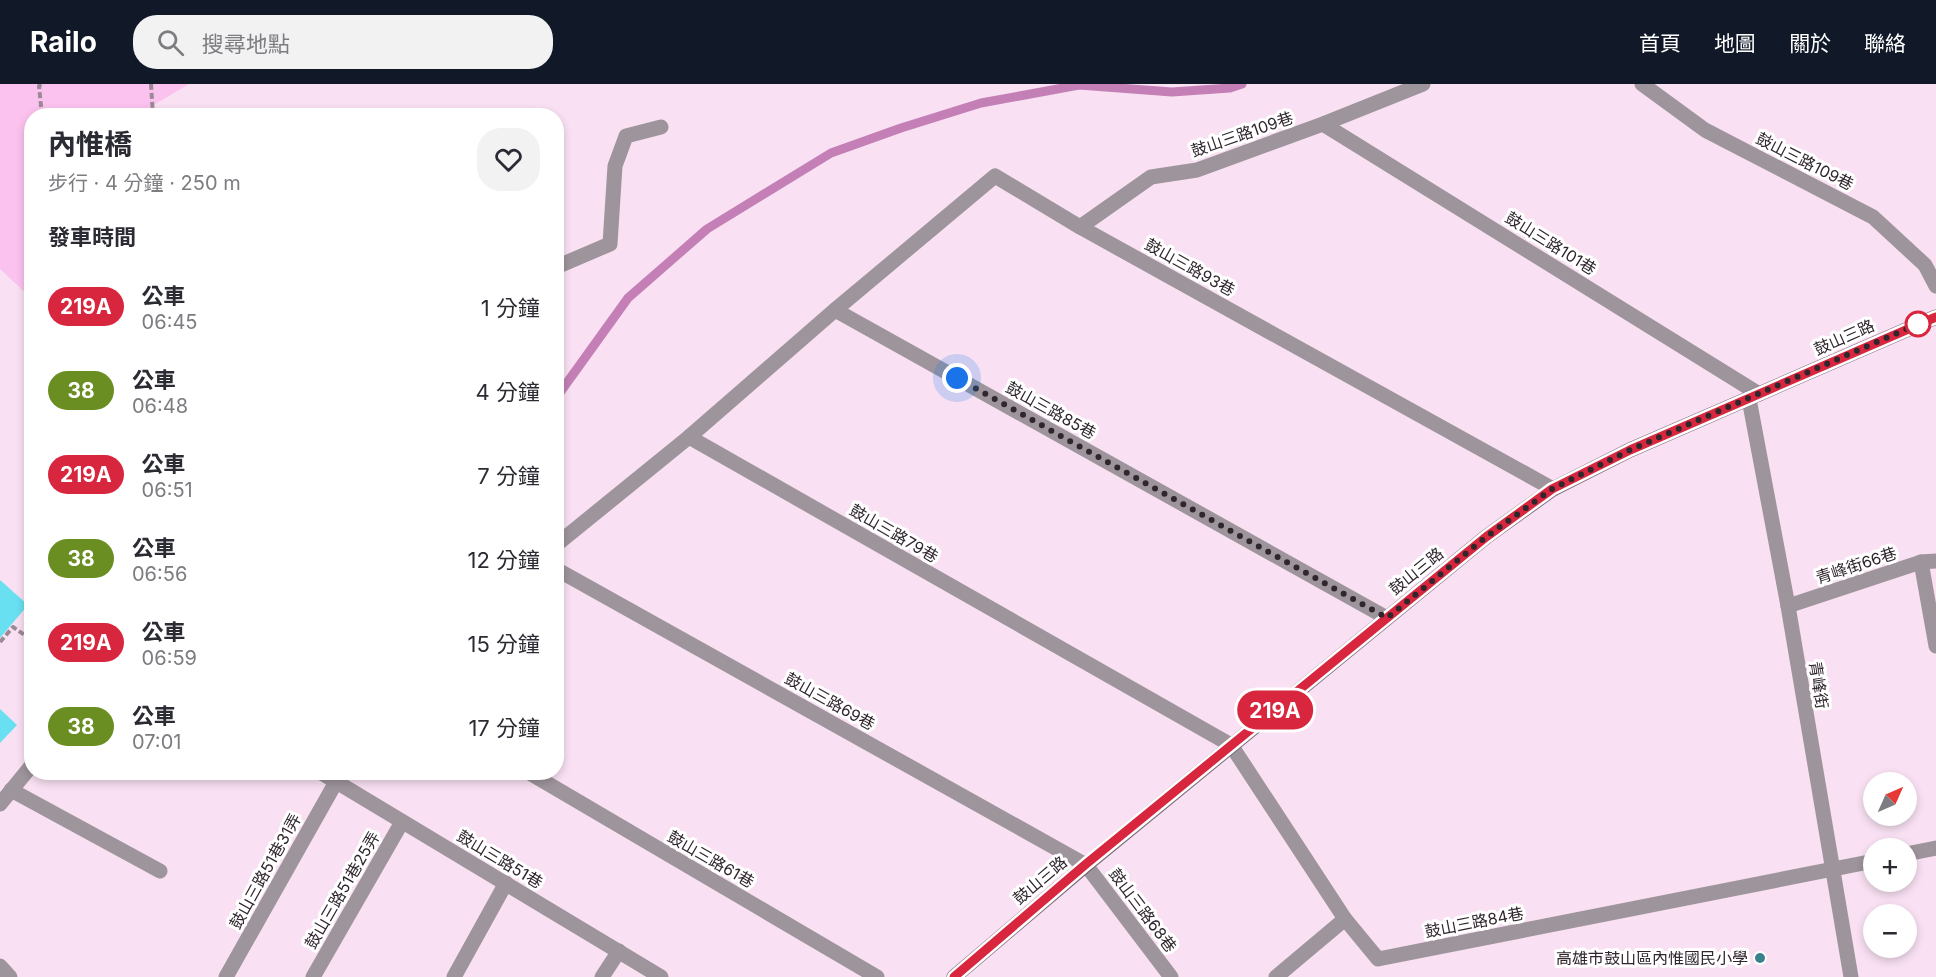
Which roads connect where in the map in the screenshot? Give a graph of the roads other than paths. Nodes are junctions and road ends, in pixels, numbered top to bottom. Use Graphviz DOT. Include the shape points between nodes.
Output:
graph roads {
  1 [pos="1423,84"];
  2 [pos="1642,84"];
  3 [pos="1323,124"];
  4 [pos="662,127"];
  5 [pos="1080,227"];
  6 [pos="564,264"];
  7 [pos="1936,286"];
  8 [pos="835,310"];
  9 [pos="1936,316"];
  10 [pos="1754,396"];
  11 [pos="689,436"];
  12 [pos="1552,489"];
  13 [pos="564,538"];
  14 [pos="1929,562"];
  15 [pos="564,573"];
  16 [pos="1788,606"];
  17 [pos="1387,618"];
  18 [pos="1936,645"];
  19 [pos="1231,745"];
  20 [pos="24,775"];
  21 [pos="333,780"];
  22 [pos="542,780"];
  23 [pos="336,782"];
  24 [pos="11,790"];
  25 [pos="0,804"];
  26 [pos="402,822"];
  27 [pos="1936,848"];
  28 [pos="1917,852"];
  29 [pos="1863,863"];
  30 [pos="1086,864"];
  31 [pos="1832,870"];
  32 [pos="160,871"];
  33 [pos="506,883"];
  34 [pos="1345,919"];
  35 [pos="619,951"];
  36 [pos="0,966"];
  37 [pos="10,977"];
  38 [pos="226,977"];
  39 [pos="313,977"];
  40 [pos="454,977"];
  41 [pos="602,977"];
  42 [pos="660,977"];
  43 [pos="877,977"];
  44 [pos="954,977"];
  45 [pos="1171,977"];
  46 [pos="1276,977"];
  47 [pos="1851,977"];
  1 -- 3 [label="street, 鼓山三路109巷"];
  2 -- 7 [label="street, 鼓山三路109巷" via="1705,130 1873,217 1925,266"];
  3 -- 5 [label="street, 鼓山三路109巷" via="1197,170 1151,177"];
  3 -- 10 [label="street, 鼓山三路101巷"];
  4 -- 6 [label="street" via="626,136 615,166 609,244"];
  5 -- 8 [label="street, 鼓山三路93巷" via="994,176"];
  5 -- 12 [label="street, 鼓山三路93巷"];
  8 -- 11 [label="street"];
  8 -- 17 [label="street, 鼓山三路85巷"];
  9 -- 10 [label="street, 鼓山三路"];
  10 -- 12 [label="street, 鼓山三路"];
  10 -- 16 [label="street, 青峰街"];
  11 -- 13 [label="street"];
  11 -- 19 [label="street, 鼓山三路79巷"];
  12 -- 17 [label="street, 鼓山三路"];
  14 -- 16 [label="street, 青峰街66巷"];
  14 -- 18 [label="street"];
  15 -- 30 [label="street, 鼓山三路69巷"];
  16 -- 31 [label="street, 青峰街"];
  17 -- 19 [label="street, 鼓山三路"];
  19 -- 30 [label="street, 鼓山三路"];
  19 -- 34 [label="street, 鼓山三路84巷"];
  20 -- 24 [label="street"];
  21 -- 23 [label="street, 鼓山三路51巷"];
  22 -- 43 [label="street, 鼓山三路61巷"];
  23 -- 26 [label="street, 鼓山三路51巷"];
  23 -- 38 [label="street, 鼓山三路51巷31弄"];
  24 -- 25 [label="street"];
  24 -- 32 [label="street"];
  26 -- 33 [label="street, 鼓山三路51巷"];
  26 -- 39 [label="street, 鼓山三路51巷25弄"];
  27 -- 28 [label="street"];
  29 -- 31 [label="street"];
  30 -- 44 [label="street, 鼓山三路"];
  30 -- 45 [label="street, 鼓山三路68巷"];
  31 -- 34 [label="street, 鼓山三路84巷" via="1378,959"];
  31 -- 47 [label="street, 青峰街"];
  33 -- 35 [label="street, 鼓山三路51巷"];
  33 -- 40 [label="street"];
  34 -- 46 [label="street"];
  35 -- 41 [label="street"];
  35 -- 42 [label="street, 鼓山三路51巷"];
  36 -- 37 [label="street"];
}
